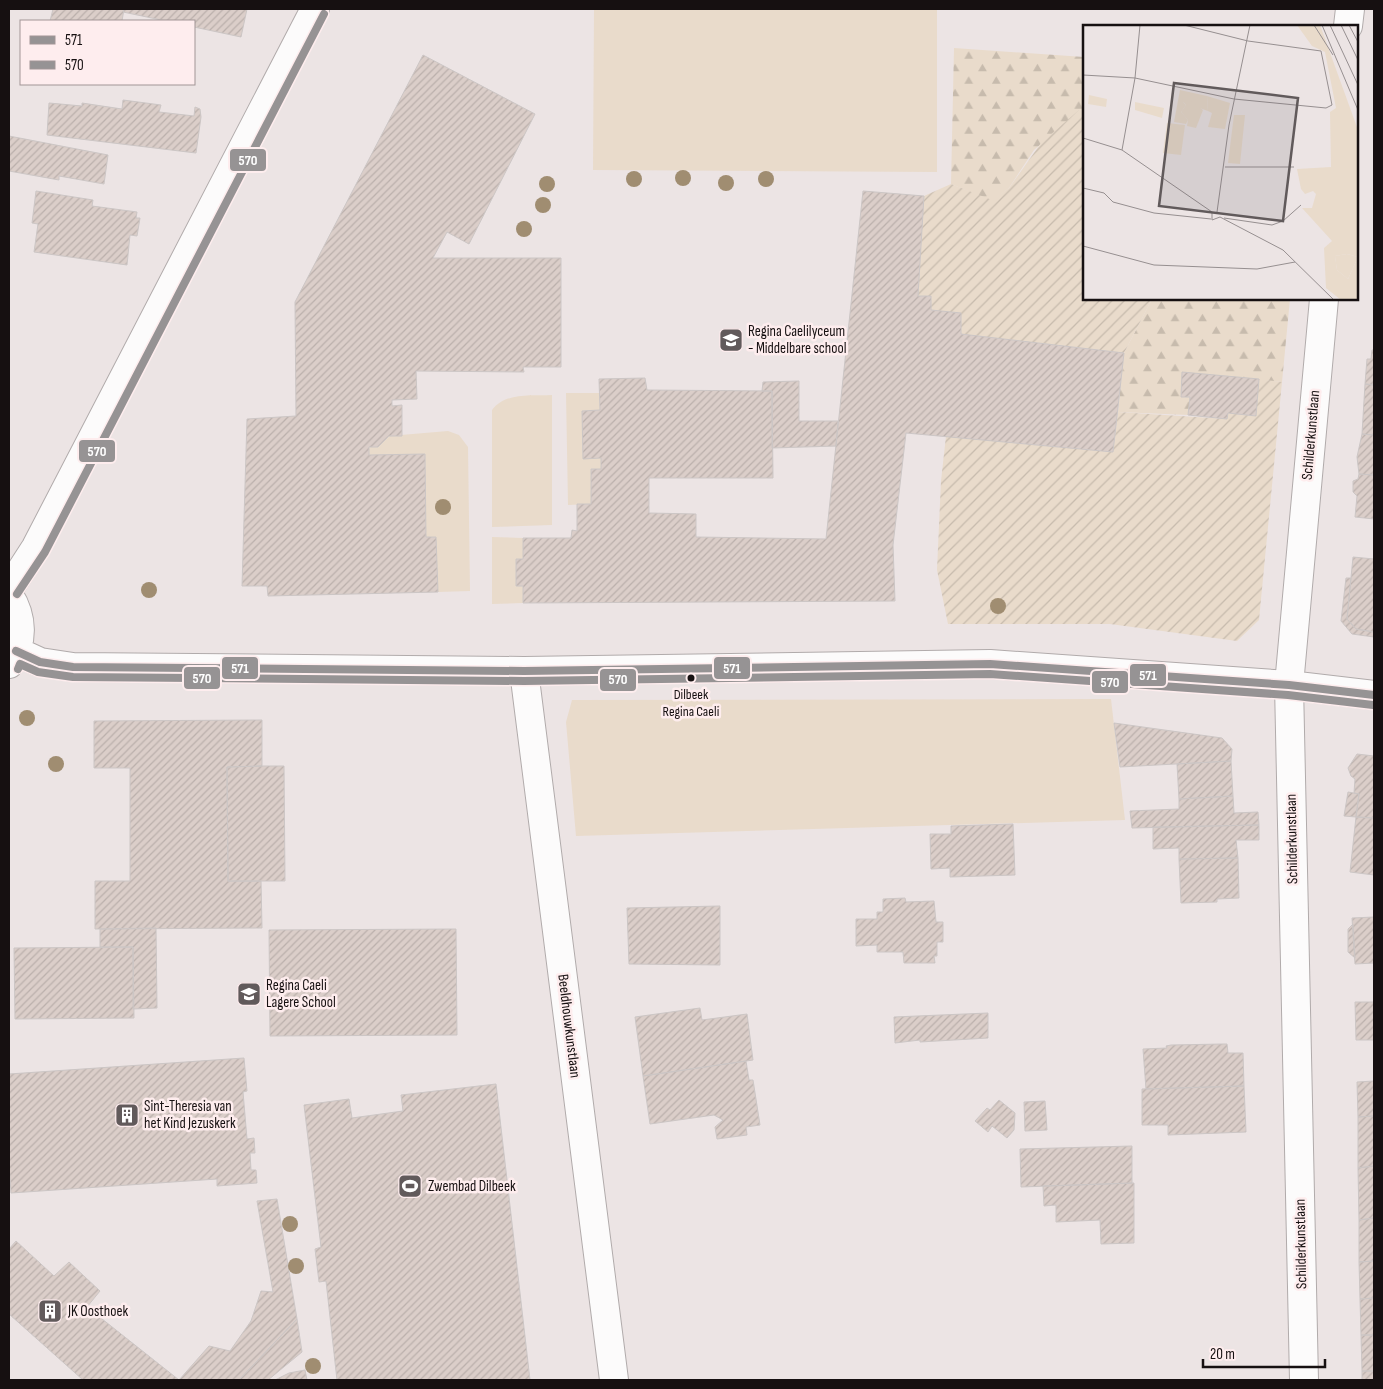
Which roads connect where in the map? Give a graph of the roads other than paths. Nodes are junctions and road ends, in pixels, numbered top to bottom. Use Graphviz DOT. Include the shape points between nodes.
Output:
graph roads {
  1 [pos="315,9"];
  2 [pos="1350,9"];
  3 [pos="1348,25"];
  4 [pos="1324,300"];
  5 [pos="9,589"];
  6 [pos="9,595"];
  7 [pos="12,657"];
  8 [pos="524,671"];
  9 [pos="1289,686"];
  10 [pos="1374,695"];
  11 [pos="614,1380"];
  12 [pos="1304,1380"];
  1 -- 5 [label="street" via="36,547"];
  2 -- 3 [label="street"];
  4 -- 9 [label="street, Schilderkunstlaan"];
  6 -- 7 [label="street" via="16,605 21,636"];
  7 -- 8 [label="street" via="73,667"];
  8 -- 9 [label="street" via="990,664"];
  8 -- 11 [label="street, Beeldhouwkunstlaan"];
  9 -- 10 [label="street"];
  9 -- 12 [label="street, Schilderkunstlaan"];
}
